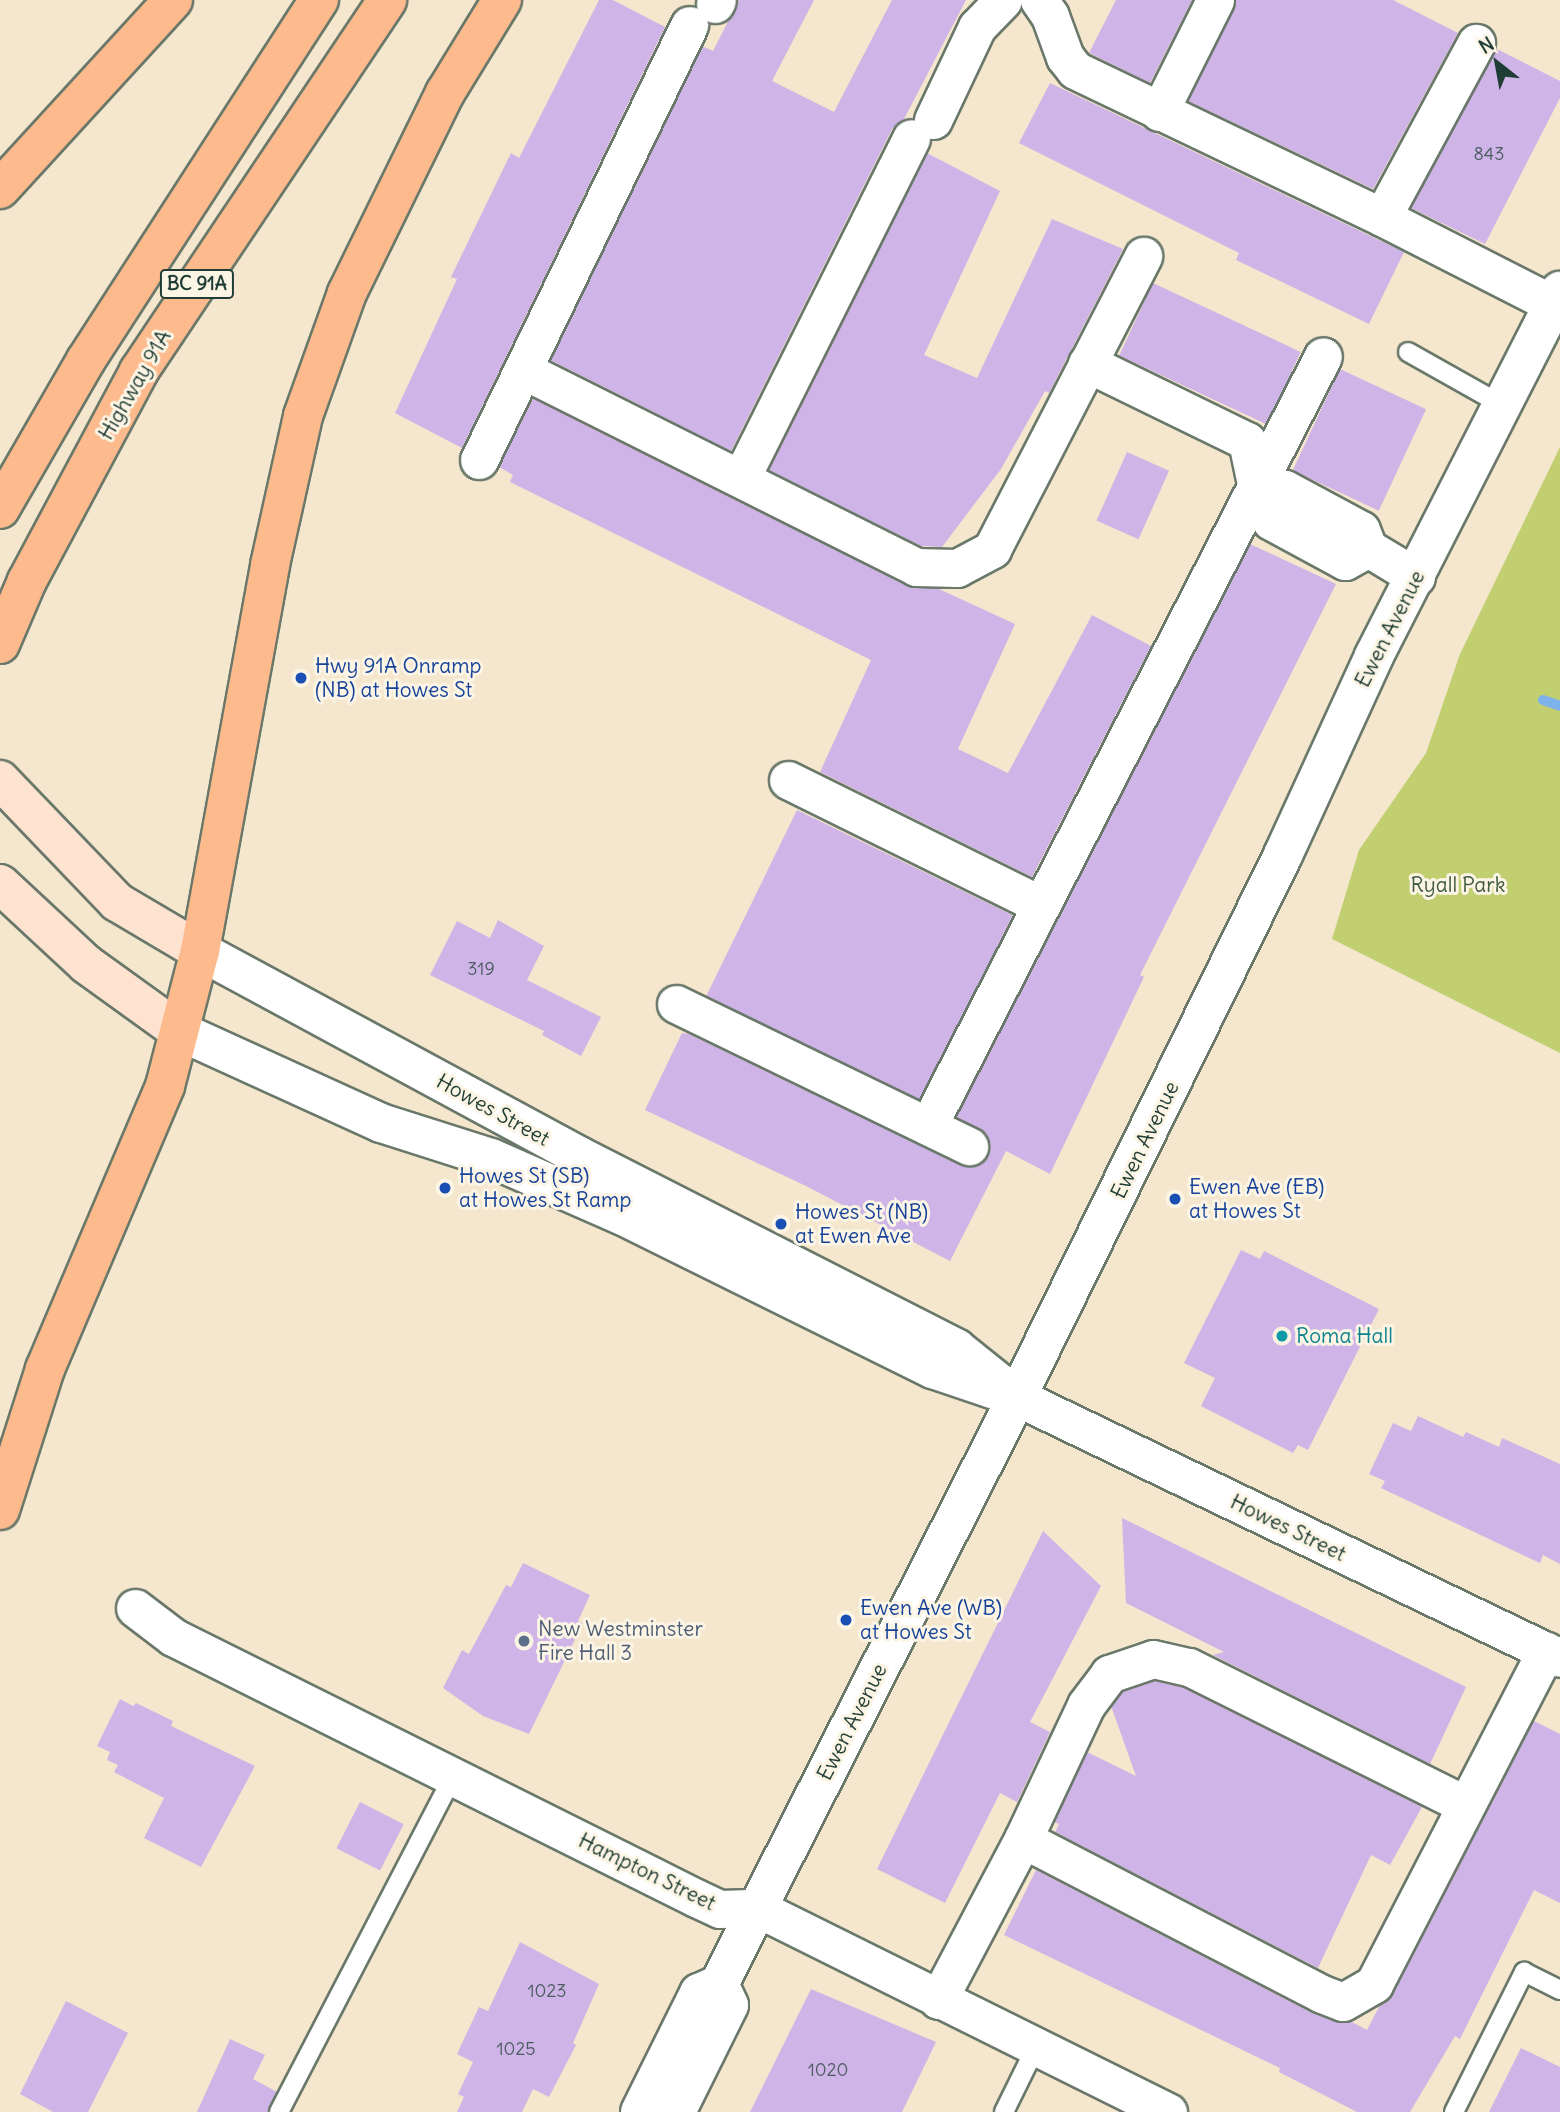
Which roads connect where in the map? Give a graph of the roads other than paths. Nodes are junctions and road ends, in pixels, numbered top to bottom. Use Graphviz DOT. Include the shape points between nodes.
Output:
graph roads {
  1 [pos="173,0"];
  2 [pos="319,0"];
  3 [pos="387,0"];
  4 [pos="502,0"];
  5 [pos="1003,0"];
  6 [pos="1039,0"];
  7 [pos="1215,0"];
  8 [pos="707,10"];
  9 [pos="1476,43"];
  10 [pos="1159,112"];
  11 [pos="0,189"];
  12 [pos="1382,217"];
  13 [pos="1143,256"];
  14 [pos="1557,297"];
  15 [pos="1408,352"];
  16 [pos="1323,356"];
  17 [pos="1087,363"];
  18 [pos="523,370"];
  19 [pos="1502,405"];
  20 [pos="479,460"];
  21 [pos="741,478"];
  22 [pos="1259,495"];
  23 [pos="0,509"];
  24 [pos="1416,577"];
  25 [pos="0,644"];
  26 [pos="0,780"];
  27 [pos="788,780"];
  28 [pos="0,884"];
  29 [pos="1041,905"];
  30 [pos="200,951"];
  31 [pos="676,1004"];
  32 [pos="179,1031"];
  33 [pos="928,1126"];
  34 [pos="969,1146"];
  35 [pos="1017,1397"];
  36 [pos="0,1510"];
  37 [pos="135,1608"];
  38 [pos="1553,1655"];
  39 [pos="453,1777"];
  40 [pos="1464,1804"];
  41 [pos="1023,1839"];
  42 [pos="757,1908"];
  43 [pos="719,1984"];
  44 [pos="1560,1990"];
  45 [pos="938,2000"];
  46 [pos="1036,2048"];
  47 [pos="279,2112"];
  48 [pos="639,2112"];
  49 [pos="676,2112"];
  50 [pos="1004,2112"];
  51 [pos="1168,2112"];
  52 [pos="1454,2112"];
  1 -- 11 [label="highway"];
  2 -- 23 [label="highway, BC 91A" via="86,360"];
  3 -- 25 [label="highway, Highway 91A / BC 91A" via="139,371 27,581"];
  4 -- 30 [label="highway" via="445,93 347,293 303,416 270,565"];
  5 -- 21 [label="street" via="977,27"];
  6 -- 10 [label="street" via="1075,70"];
  7 -- 10 [label="street"];
  8 -- 18 [label="street"];
  9 -- 12 [label="street"];
  10 -- 12 [label="street"];
  12 -- 14 [label="street"];
  13 -- 17 [label="street"];
  14 -- 19 [label="street, Ewen Avenue"];
  15 -- 19 [label="lane"];
  16 -- 22 [label="street"];
  17 -- 21 [label="street" via="992,549 957,568 916,567"];
  17 -- 22 [label="street" via="1247,440"];
  18 -- 20 [label="street"];
  18 -- 21 [label="street"];
  19 -- 24 [label="street, Ewen Avenue"];
  22 -- 24 [label="street" via="1285,489 1361,530 1368,548"];
  22 -- 29 [label="street"];
  24 -- 35 [label="street, Ewen Avenue"];
  26 -- 30 [label="main road, Howes Street" via="117,902"];
  27 -- 29 [label="street"];
  28 -- 32 [label="main road, Howes Street" via="86,964"];
  29 -- 33 [label="street"];
  30 -- 32 [label="highway"];
  30 -- 35 [label="street, Howes Street" via="579,1156 957,1349"];
  31 -- 33 [label="street"];
  32 -- 35 [label="street, Howes Street" via="381,1123 491,1158 621,1215 933,1369"];
  32 -- 36 [label="highway" via="158,1105 44,1369"];
  33 -- 34 [label="street"];
  35 -- 38 [label="street, Howes Street"];
  35 -- 42 [label="street, Ewen Avenue"];
  37 -- 39 [label="street, Hampton Street" via="173,1637"];
  38 -- 40 [label="street"];
  39 -- 42 [label="street, Hampton Street" via="720,1909"];
  39 -- 47 [label="lane"];
  40 -- 41 [label="street" via="1189,1667 1153,1659 1109,1674 1086,1705"];
  40 -- 41 [label="street" via="1374,1984 1343,2002"];
  41 -- 45 [label="street"];
  42 -- 43 [label="street, Ewen Avenue"];
  42 -- 45 [label="street, Hampton Street"];
  43 -- 48 [label="street, Ewen Avenue" via="699,1993"];
  43 -- 49 [label="street" via="729,2005"];
  44 -- 52 [label="lane" via="1524,1972"];
  45 -- 46 [label="street, Hampton Street"];
  46 -- 50 [label="lane"];
  46 -- 51 [label="street, Hampton Street"];
}
